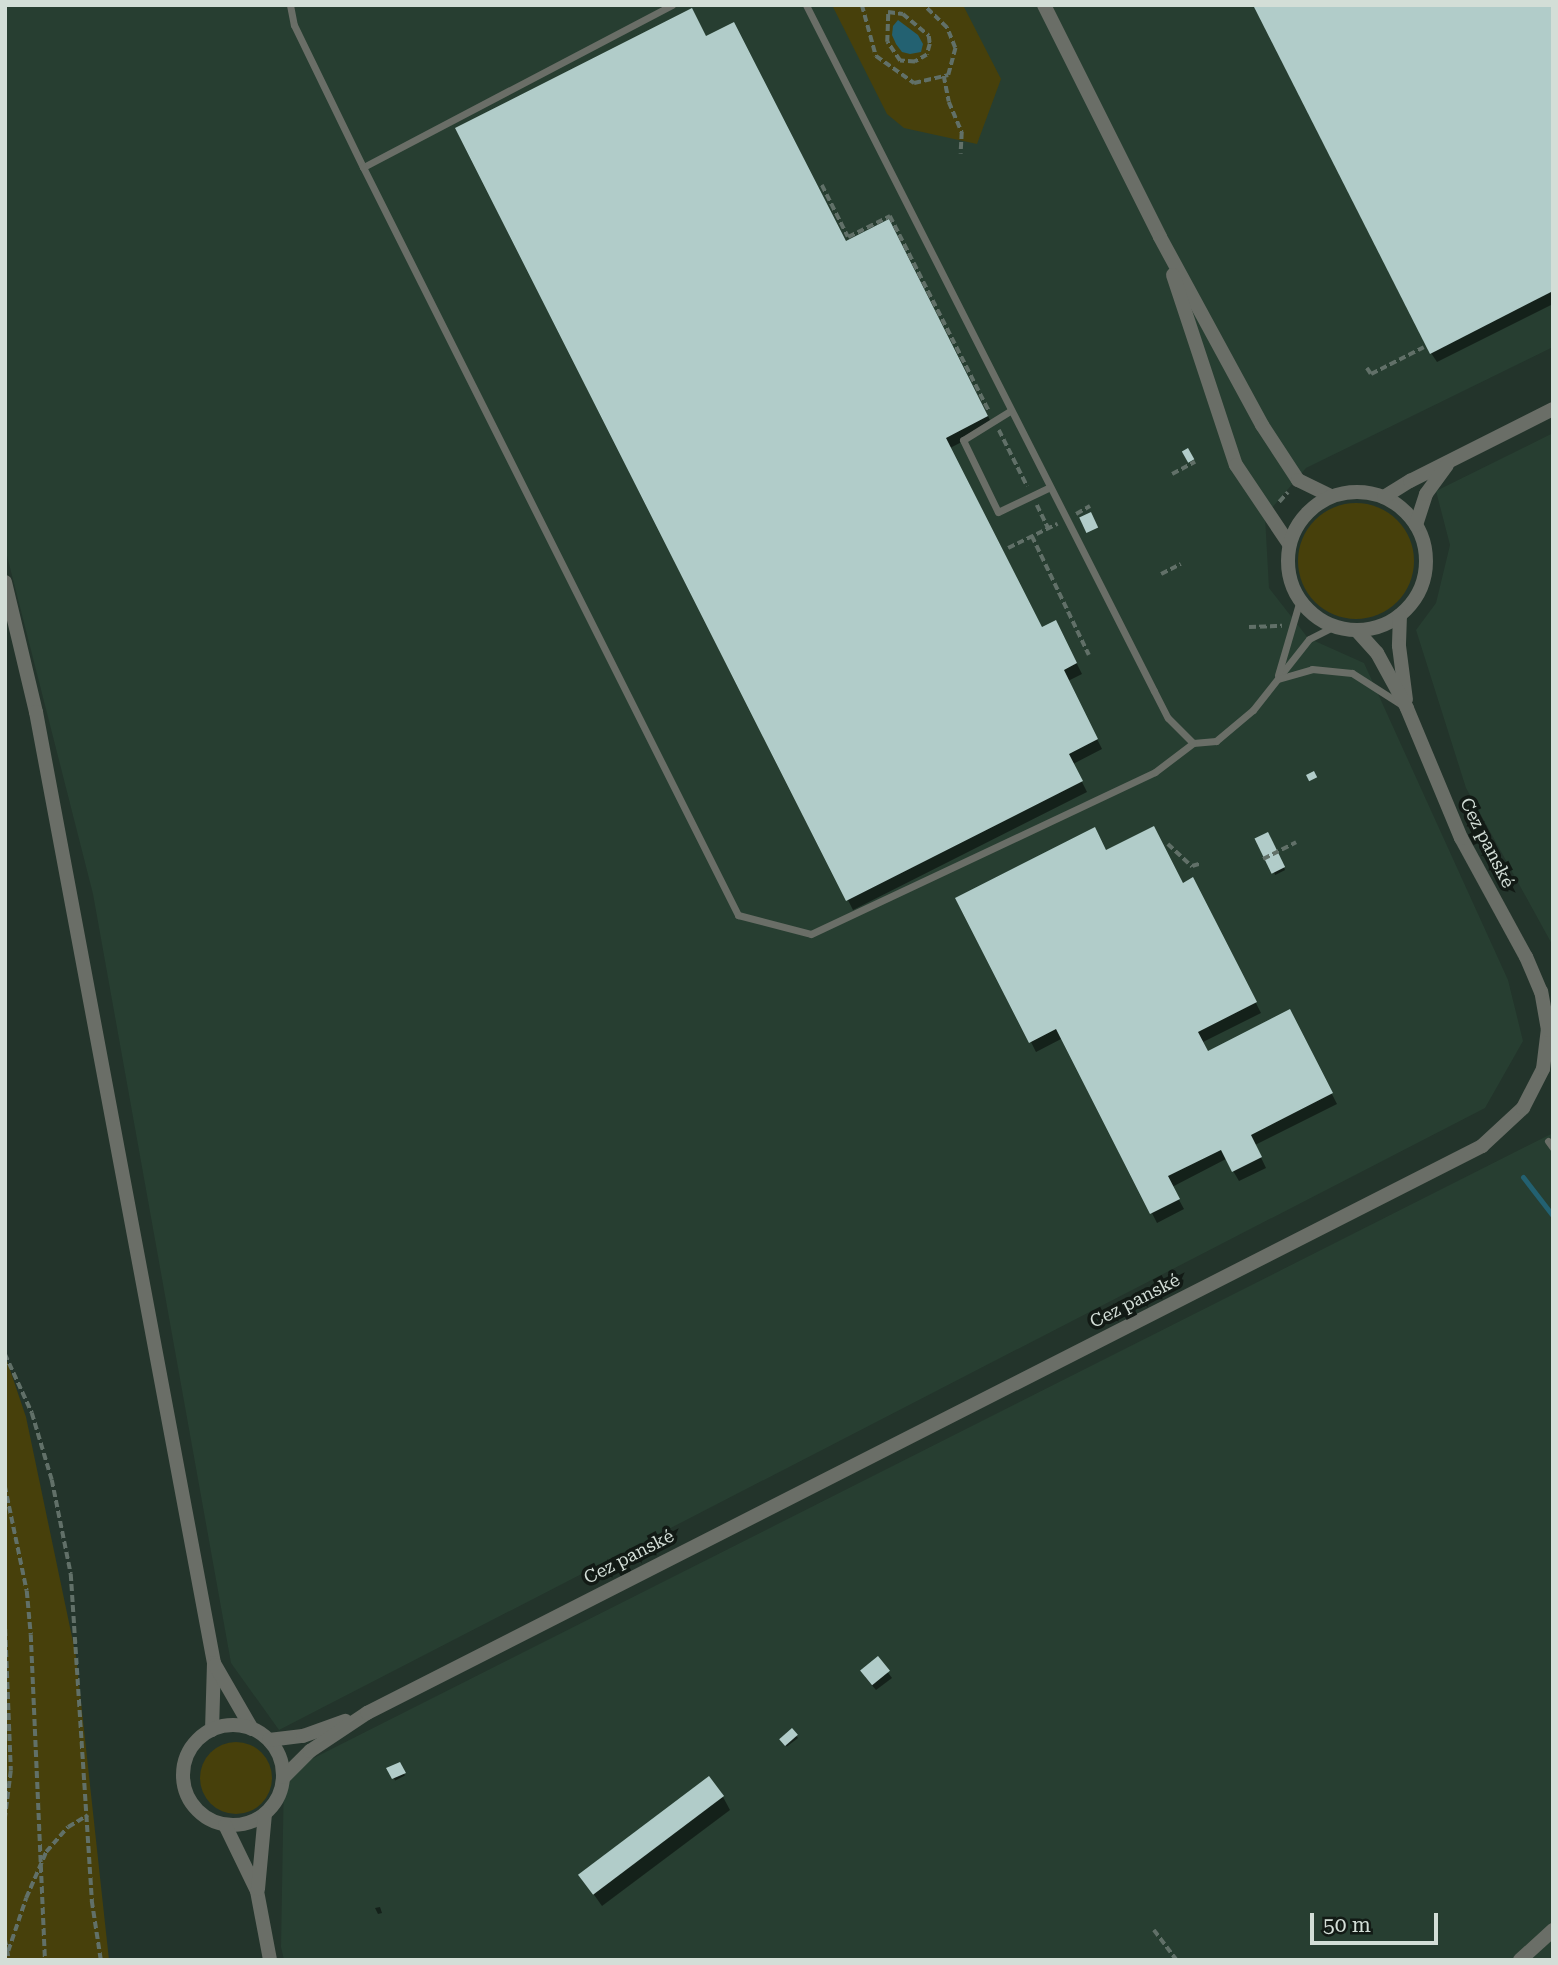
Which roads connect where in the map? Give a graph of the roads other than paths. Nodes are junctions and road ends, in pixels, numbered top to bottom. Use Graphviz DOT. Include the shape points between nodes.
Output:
graph roads {
  1 [pos="290,5"];
  2 [pos="672,5"];
  3 [pos="806,5"];
  4 [pos="1044,5"];
  5 [pos="363,167"];
  6 [pos="1160,237"];
  7 [pos="1553,409"];
  8 [pos="1010,411"];
  9 [pos="1450,461"];
  10 [pos="1048,488"];
  11 [pos="1331,496"];
  12 [pos="1384,497"];
  13 [pos="1416,525"];
  14 [pos="1289,544"];
  15 [pos="5,582"];
  16 [pos="1300,600"];
  17 [pos="1400,615"];
  18 [pos="1334,626"];
  19 [pos="1356,630"];
  20 [pos="1277,679"];
  21 [pos="1407,708"];
  22 [pos="1193,743"];
  23 [pos="214,1663"];
  24 [pos="367,1713"];
  25 [pos="252,1729"];
  26 [pos="212,1730"];
  27 [pos="269,1740"];
  28 [pos="284,1777"];
  29 [pos="265,1814"];
  30 [pos="225,1825"];
  31 [pos="257,1891"];
  32 [pos="1553,1930"];
  33 [pos="270,1960"];
  34 [pos="1520,1960"];
  1 -- 5 [label="lane" via="294,25"];
  2 -- 5 [label="lane"];
  3 -- 8 [label="lane"];
  4 -- 6 [label="street"];
  5 -- 22 [label="lane" via="738,915 811,934 1155,772"];
  6 -- 11 [label="street" via="1298,480"];
  6 -- 14 [label="street" via="1236,466"];
  7 -- 9 [label="street"];
  8 -- 10 [label="lane"];
  8 -- 10 [label="lane" via="963,440 998,512"];
  9 -- 12 [label="street"];
  9 -- 13 [label="street" via="1426,494"];
  10 -- 22 [label="lane" via="1168,718"];
  11 -- 12 [label="street" via="1349,492"];
  11 -- 14 [label="street" via="1302,518"];
  12 -- 13 [label="street" via="1400,506"];
  13 -- 17 [label="street" via="1425,548 1425,573 1417,596"];
  14 -- 16 [label="street" via="1290,580"];
  15 -- 23 [label="street" via="36,712"];
  16 -- 18 [label="street" via="1315,616"];
  16 -- 20 [label="lane"];
  17 -- 19 [label="street"];
  17 -- 21 [label="street, Cez panské"];
  18 -- 19 [label="street"];
  18 -- 20 [label="lane" via="1309,639"];
  19 -- 21 [label="street, Cez panské" via="1377,653"];
  20 -- 21 [label="lane" via="1312,669 1352,673"];
  20 -- 22 [label="lane" via="1252,710 1216,741"];
  21 -- 24 [label="street, Cez panské" via="1446,807 1541,992 1548,1030 1543,1069 1523,1108 1482,1146"];
  23 -- 25 [label="street"];
  23 -- 26 [label="street"];
  24 -- 27 [label="street, Cez panské" via="303,1736"];
  24 -- 28 [label="street, Cez panské" via="310,1751"];
  25 -- 26 [label="street" via="233,1725"];
  25 -- 27 [label="street"];
  26 -- 30 [label="street" via="195,1742 185,1761 183,1782 190,1802 205,1818"];
  27 -- 28 [label="street" via="280,1756"];
  28 -- 29 [label="street" via="279,1797"];
  29 -- 30 [label="street" via="246,1824"];
  29 -- 31 [label="street"];
  30 -- 31 [label="street"];
  31 -- 33 [label="street"];
  32 -- 34 [label="street"];
}
